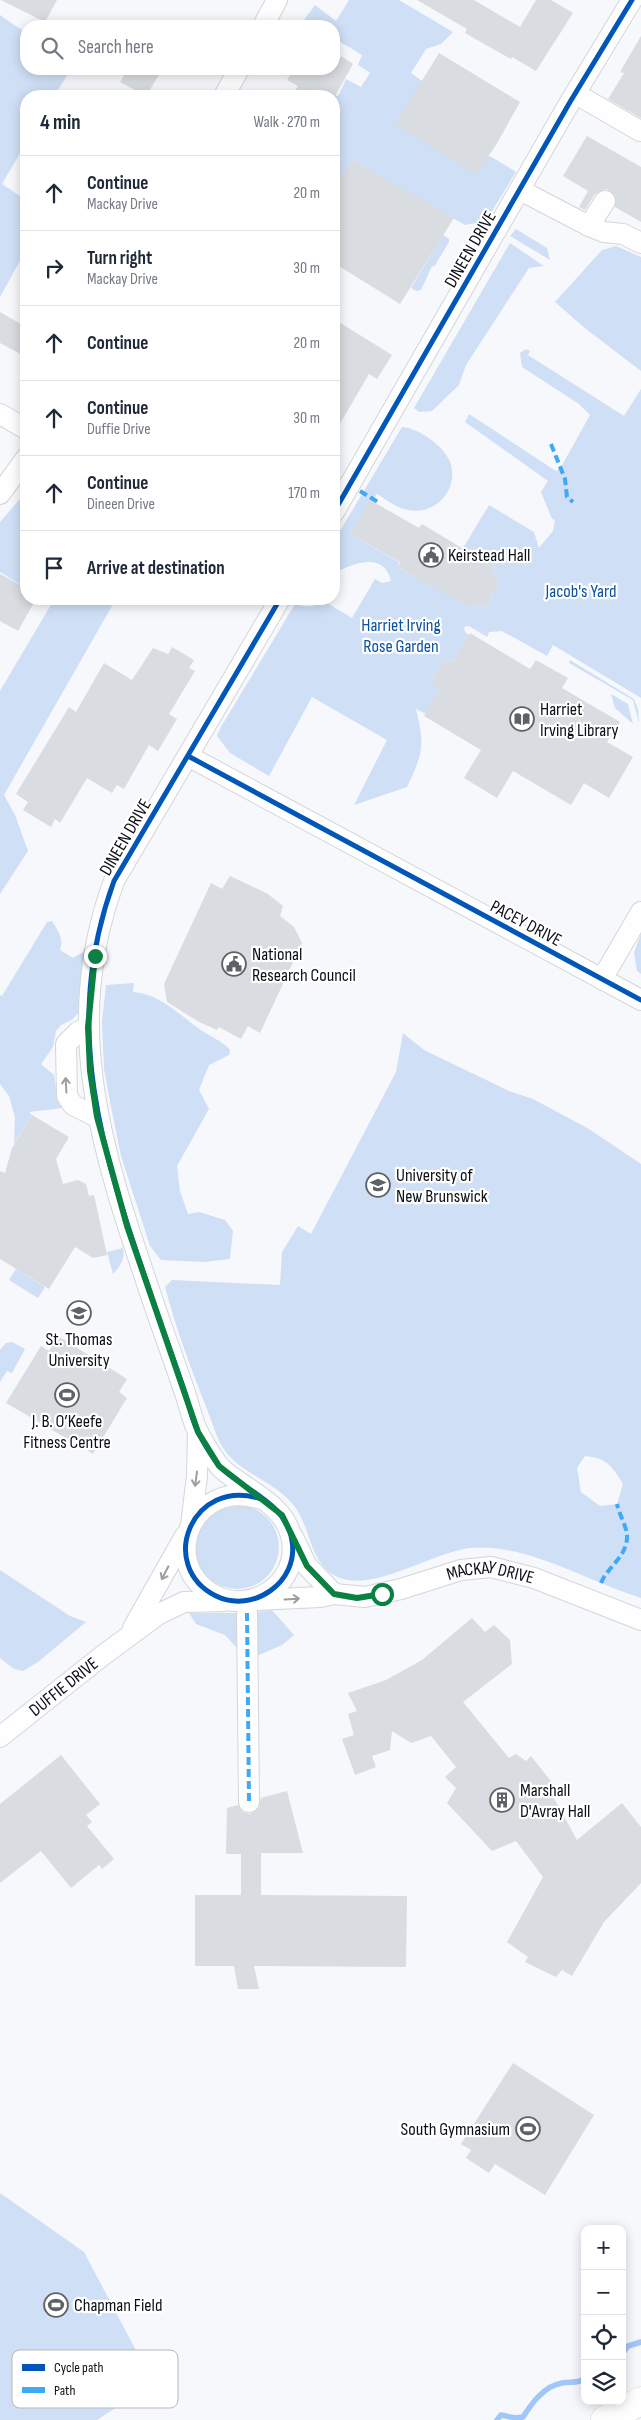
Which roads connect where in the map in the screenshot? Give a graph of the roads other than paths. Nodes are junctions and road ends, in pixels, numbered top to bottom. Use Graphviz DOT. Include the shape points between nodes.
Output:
graph roads {
  1 [pos="277,0"];
  2 [pos="632,0"];
  3 [pos="266,20"];
  4 [pos="236,75"];
  5 [pos="227,90"];
  6 [pos="576,94"];
  7 [pos="640,131"];
  8 [pos="520,190"];
  9 [pos="605,201"];
  10 [pos="589,226"];
  11 [pos="641,243"];
  12 [pos="0,414"];
  13 [pos="20,426"];
  14 [pos="20,466"];
  15 [pos="0,494"];
  16 [pos="340,502"];
  17 [pos="276,605"];
  18 [pos="188,756"];
  19 [pos="641,912"];
  20 [pos="602,979"];
  21 [pos="641,1000"];
  22 [pos="88,1027"];
  23 [pos="97,1117"];
  24 [pos="198,1432"];
  25 [pos="261,1499"];
  26 [pos="190,1528"];
  27 [pos="291,1531"];
  28 [pos="334,1594"];
  29 [pos="243,1605"];
  30 [pos="641,1620"];
  31 [pos="128,1636"];
  32 [pos="0,1737"];
  33 [pos="249,1802"];
  34 [pos="641,2401"];
  35 [pos="605,2420"];
  1 -- 3 [label="street"];
  2 -- 6 [label="street, DINEEN DRIVE"];
  4 -- 5 [label="street"];
  6 -- 7 [label="street"];
  6 -- 8 [label="street, DINEEN DRIVE"];
  8 -- 10 [label="street"];
  8 -- 16 [label="street, DINEEN DRIVE"];
  9 -- 10 [label="street"];
  10 -- 11 [label="street" via="623,234"];
  12 -- 13 [label="street"];
  14 -- 15 [label="street"];
  17 -- 18 [label="street, DINEEN DRIVE"];
  18 -- 20 [label="street, PACEY DRIVE"];
  18 -- 22 [label="street, DINEEN DRIVE" via="111,888 98,940"];
  19 -- 20 [label="street"];
  20 -- 21 [label="street, PACEY DRIVE"];
  22 -- 23 [label="street, DINEEN DRIVE"];
  23 -- 22 [label="street, one-way" via="74,1105 66,1096 66,1044"];
  23 -- 24 [label="street, DINEEN DRIVE" via="127,1226"];
  24 -- 25 [label="street" via="219,1466"];
  24 -- 26 [label="street, DUFFIE DRIVE, one-way" via="197,1476"];
  25 -- 26 [label="street" via="227,1495 205,1507"];
  25 -- 27 [label="street" via="276,1509"];
  26 -- 29 [label="street" via="186,1556 198,1582 213,1594"];
  26 -- 31 [label="street, DUFFIE DRIVE, one-way"];
  27 -- 28 [label="street" via="307,1566"];
  27 -- 29 [label="street" via="293,1544 289,1569 273,1589"];
  29 -- 28 [label="street, MACKAY DRIVE, one-way"];
  28 -- 30 [label="street, MACKAY DRIVE" via="357,1598 374,1596 461,1570 491,1567 534,1578"];
  29 -- 31 [label="street, DUFFIE DRIVE" via="184,1602 159,1614"];
  29 -- 33 [label="street"];
  31 -- 32 [label="street, DUFFIE DRIVE"];
  34 -- 35 [label="highway"];
}
